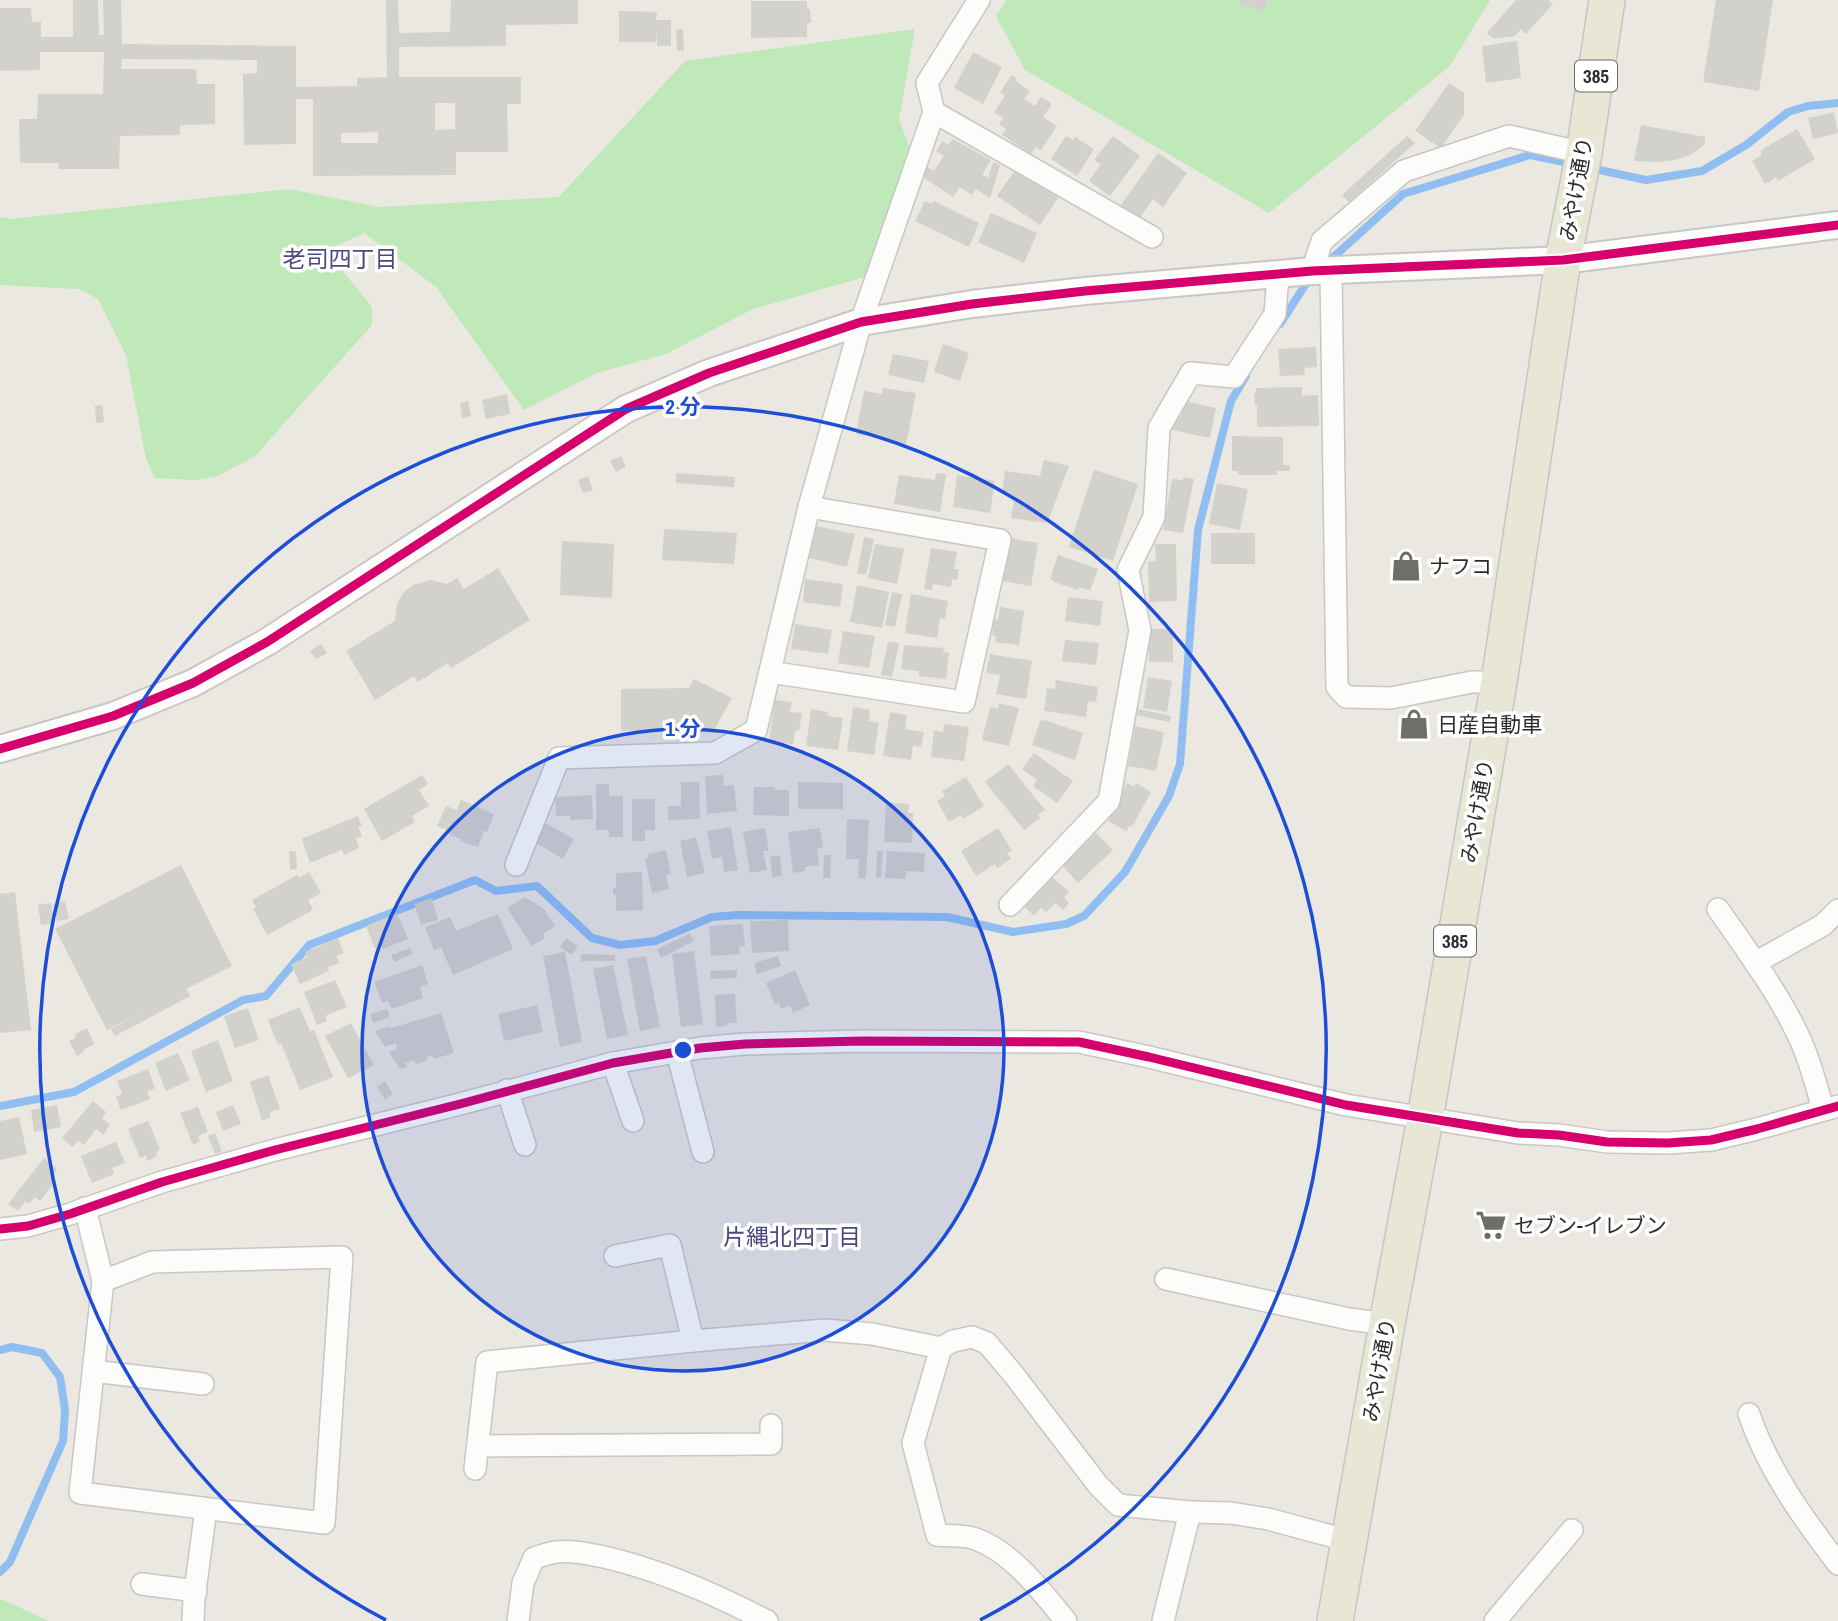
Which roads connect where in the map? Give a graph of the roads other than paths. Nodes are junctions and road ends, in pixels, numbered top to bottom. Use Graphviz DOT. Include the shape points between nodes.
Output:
graph roads {
  1 [pos="979,0"];
  2 [pos="1608,0"];
  3 [pos="934,112"];
  4 [pos="1584,153"];
  5 [pos="1838,225"];
  6 [pos="1152,237"];
  7 [pos="1563,260"];
  8 [pos="1322,271"];
  9 [pos="1278,275"];
  10 [pos="861,322"];
  11 [pos="809,507"];
  12 [pos="770,672"];
  13 [pos="1499,682"];
  14 [pos="0,749"];
  15 [pos="516,865"];
  16 [pos="1010,905"];
  17 [pos="1718,909"];
  18 [pos="1838,910"];
  19 [pos="1755,963"];
  20 [pos="677,1052"];
  21 [pos="613,1063"];
  22 [pos="507,1090"];
  23 [pos="1830,1107"];
  24 [pos="1425,1119"];
  25 [pos="633,1121"];
  26 [pos="525,1145"];
  27 [pos="703,1152"];
  28 [pos="85,1208"];
  29 [pos="0,1229"];
  30 [pos="615,1256"];
  31 [pos="1166,1279"];
  32 [pos="103,1280"];
  33 [pos="1387,1324"];
  34 [pos="693,1341"];
  35 [pos="941,1348"];
  36 [pos="93,1371"];
  37 [pos="203,1384"];
  38 [pos="1749,1414"];
  39 [pos="771,1425"];
  40 [pos="479,1446"];
  41 [pos="475,1469"];
  42 [pos="206,1509"];
  43 [pos="1190,1512"];
  44 [pos="1572,1530"];
  45 [pos="1350,1541"];
  46 [pos="1838,1564"];
  47 [pos="142,1584"];
  48 [pos="195,1591"];
  49 [pos="193,1621"];
  50 [pos="518,1621"];
  51 [pos="767,1621"];
  52 [pos="1066,1621"];
  53 [pos="1163,1621"];
  54 [pos="1335,1621"];
  55 [pos="1495,1621"];
  1 -- 3 [label="street" via="926,83"];
  2 -- 4 [label="highway, みやけ通り / 385"];
  3 -- 6 [label="street"];
  3 -- 10 [label="street"];
  4 -- 7 [label="highway, みやけ通り / 385"];
  4 -- 8 [label="street" via="1509,136 1404,171 1322,241"];
  5 -- 7 [label="street"];
  7 -- 8 [label="street"];
  7 -- 13 [label="highway, みやけ通り / 385"];
  8 -- 9 [label="street"];
  8 -- 13 [label="street" via="1337,687 1346,697 1391,698 1472,682"];
  9 -- 10 [label="street" via="1047,295"];
  9 -- 16 [label="street" via="1275,314 1234,377 1191,373 1159,428 1154,517 1128,570 1140,630 1109,801"];
  10 -- 11 [label="street"];
  10 -- 14 [label="street" via="709,373 626,409 267,642 192,683 113,716"];
  11 -- 12 [label="street"];
  11 -- 12 [label="street" via="1000,540 964,702"];
  12 -- 15 [label="street" via="756,730 715,753 559,758"];
  13 -- 24 [label="highway, みやけ通り / 385"];
  17 -- 19 [label="street"];
  18 -- 19 [label="street" via="1823,925"];
  19 -- 23 [label="street" via="1787,1012"];
  20 -- 21 [label="street"];
  20 -- 24 [label="street" via="816,1042 1079,1042"];
  20 -- 27 [label="street"];
  21 -- 22 [label="street"];
  21 -- 25 [label="street"];
  22 -- 26 [label="street"];
  22 -- 28 [label="street" via="275,1150"];
  23 -- 24 [label="street" via="1711,1140 1668,1143 1518,1133"];
  24 -- 33 [label="highway, みやけ通り / 385"];
  28 -- 29 [label="street" via="28,1226"];
  28 -- 32 [label="street"];
  30 -- 34 [label="street" via="670,1245"];
  31 -- 33 [label="street"];
  32 -- 36 [label="street"];
  32 -- 42 [label="street" via="152,1262 342,1257 324,1523"];
  33 -- 45 [label="highway, みやけ通り / 385"];
  34 -- 35 [label="street" via="825,1329"];
  34 -- 40 [label="street" via="487,1362"];
  35 -- 43 [label="street" via="972,1337 987,1343 1118,1505"];
  35 -- 52 [label="street" via="913,1443 937,1535 975,1538 1001,1553"];
  36 -- 37 [label="street"];
  36 -- 42 [label="street" via="79,1493"];
  38 -- 46 [label="street" via="1786,1490"];
  39 -- 40 [label="street" via="771,1444"];
  40 -- 41 [label="street"];
  42 -- 48 [label="street"];
  43 -- 45 [label="street" via="1268,1519"];
  43 -- 53 [label="street"];
  44 -- 55 [label="street"];
  45 -- 54 [label="highway, みやけ通り / 385"];
  47 -- 48 [label="street"];
  48 -- 49 [label="street"];
  50 -- 51 [label="street" via="523,1583 534,1558 556,1552 619,1560 669,1576"];
}
